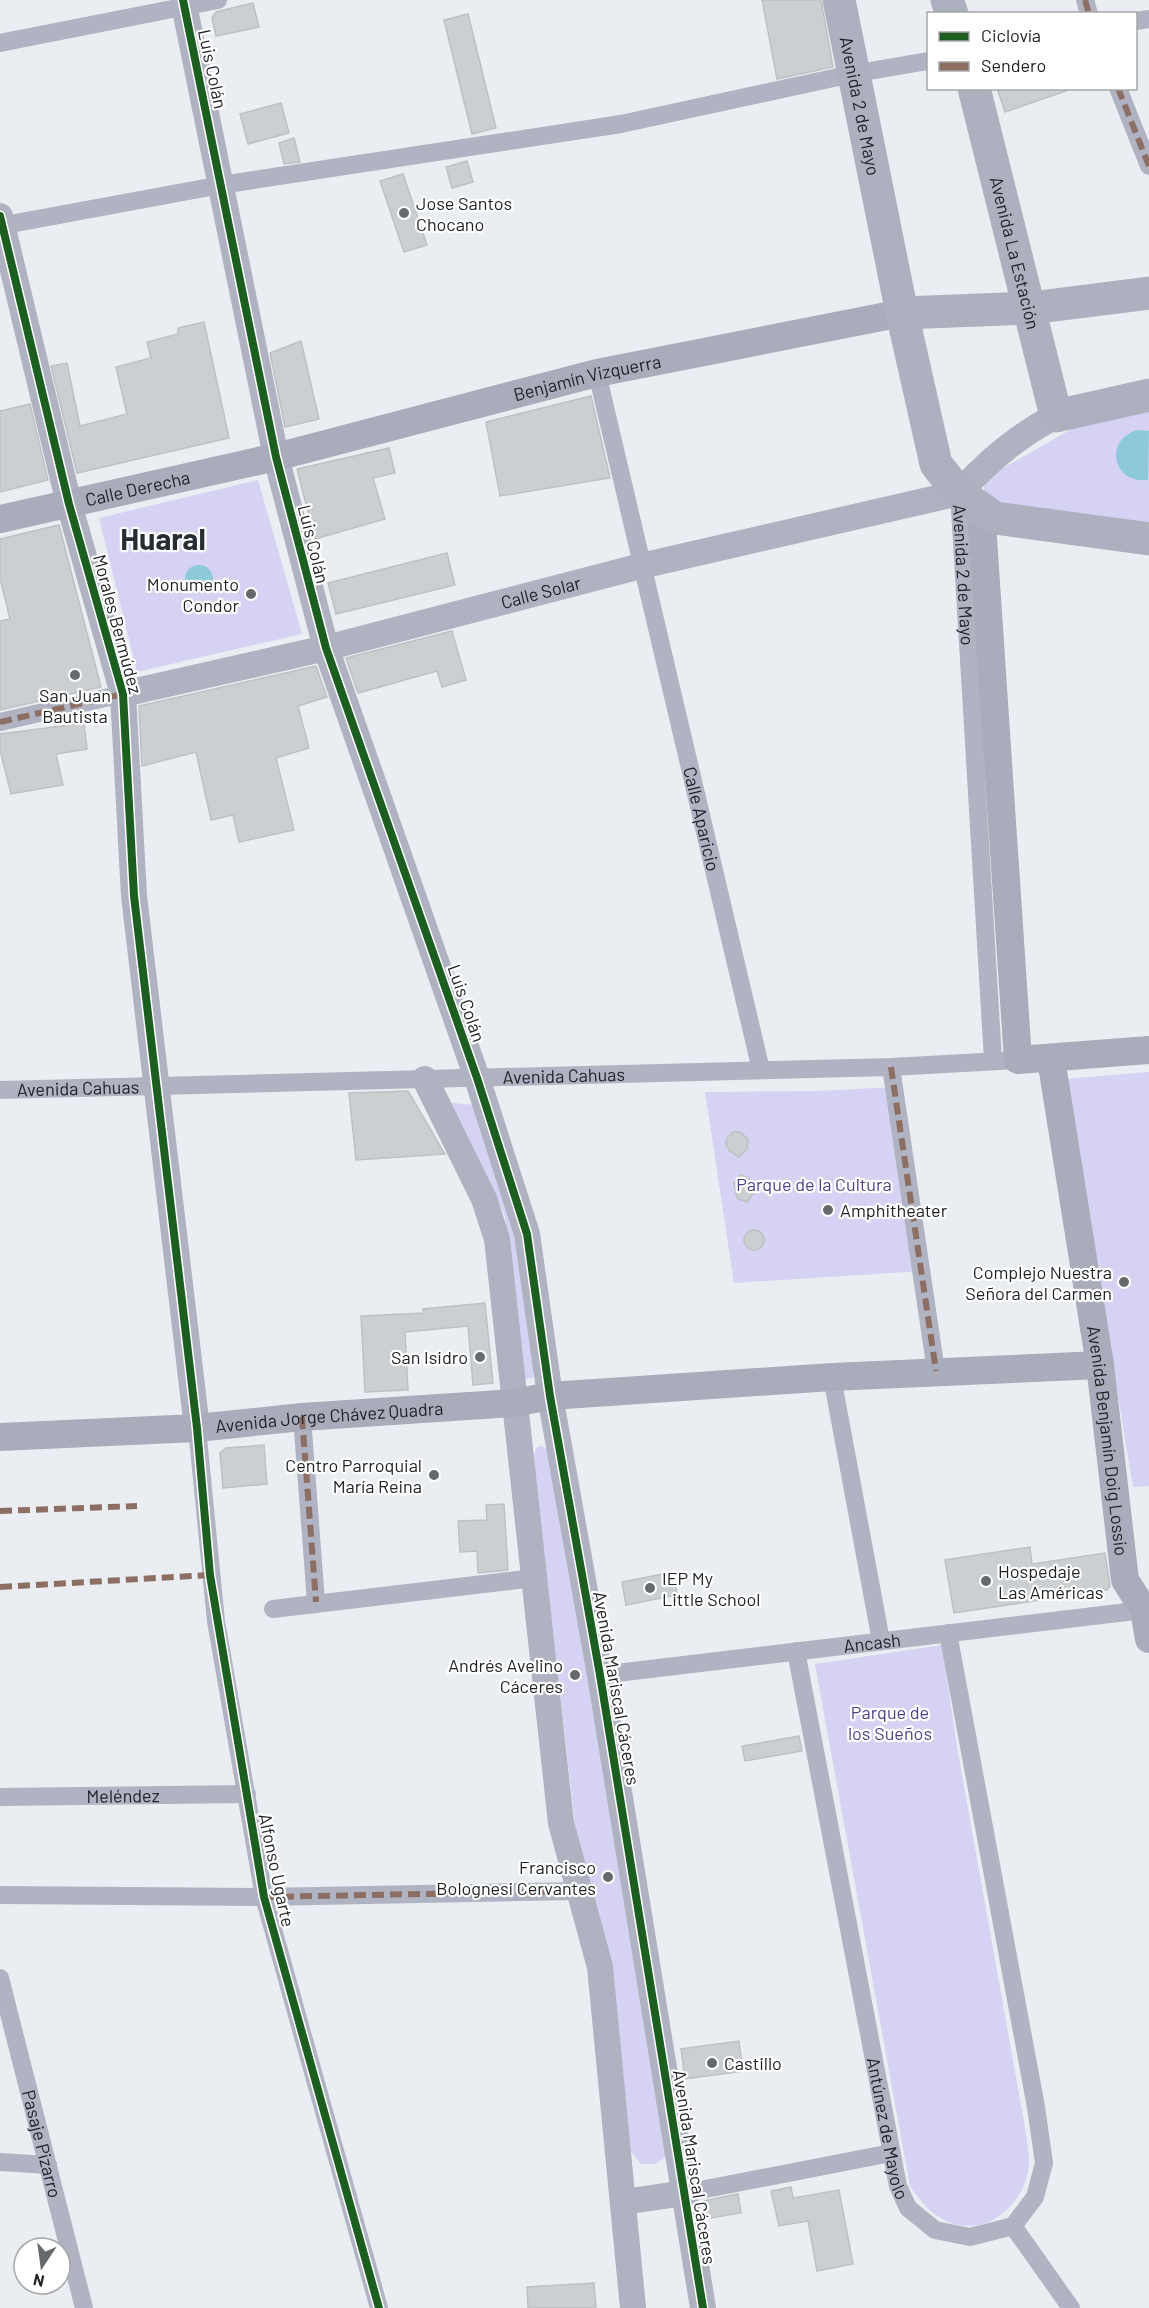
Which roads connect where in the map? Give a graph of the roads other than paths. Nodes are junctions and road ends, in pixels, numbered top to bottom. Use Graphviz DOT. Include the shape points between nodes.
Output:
graph roads {
  1 [pos="218,0"];
  2 [pos="839,0"];
  3 [pos="184,4"];
  4 [pos="0,43"];
  5 [pos="927,61"];
  6 [pos="852,74"];
  7 [pos="975,90"];
  8 [pos="1119,90"];
  9 [pos="1149,166"];
  10 [pos="221,185"];
  11 [pos="0,223"];
  12 [pos="1149,292"];
  13 [pos="1031,308"];
  14 [pos="902,313"];
  15 [pos="597,374"];
  16 [pos="1149,395"];
  17 [pos="1056,416"];
  18 [pos="276,457"];
  19 [pos="970,501"];
  20 [pos="69,504"];
  21 [pos="0,519"];
  22 [pos="1149,539"];
  23 [pos="641,566"];
  24 [pos="326,648"];
  25 [pos="123,694"];
  26 [pos="0,722"];
  27 [pos="1149,1050"];
  28 [pos="1051,1059"];
  29 [pos="1006,1060"];
  30 [pos="891,1067"];
  31 [pos="761,1070"];
  32 [pos="477,1078"];
  33 [pos="425,1079"];
  34 [pos="158,1084"];
  35 [pos="0,1090"];
  36 [pos="1100,1365"];
  37 [pos="936,1371"];
  38 [pos="832,1377"];
  39 [pos="550,1396"];
  40 [pos="514,1403"];
  41 [pos="302,1417"];
  42 [pos="197,1428"];
  43 [pos="0,1437"];
  44 [pos="534,1578"];
  45 [pos="316,1602"];
  46 [pos="273,1609"];
  47 [pos="1147,1609"];
  48 [pos="948,1633"];
  49 [pos="1149,1639"];
  50 [pos="881,1641"];
  51 [pos="796,1651"];
  52 [pos="600,1675"];
  53 [pos="247,1794"];
  54 [pos="0,1797"];
  55 [pos="578,1891"];
  56 [pos="0,1895"];
  57 [pos="264,1897"];
  58 [pos="0,1978"];
  59 [pos="891,2153"];
  60 [pos="0,2162"];
  61 [pos="48,2165"];
  62 [pos="685,2193"];
  63 [pos="623,2202"];
  64 [pos="1013,2226"];
  65 [pos="84,2308"];
  66 [pos="379,2308"];
  67 [pos="633,2308"];
  68 [pos="703,2308"];
  69 [pos="1071,2308"];
  1 -- 3 [label="street"];
  2 -- 6 [label="highway, Avenida 2 de Mayo"];
  3 -- 4 [label="street"];
  3 -- 10 [label="street, Luis Colán"];
  5 -- 6 [label="street"];
  6 -- 10 [label="street" via="621,124"];
  6 -- 14 [label="highway, Avenida 2 de Mayo"];
  7 -- 13 [label="highway, Avenida La Estación"];
  8 -- 9 [label="street"];
  10 -- 11 [label="street"];
  10 -- 18 [label="street, Luis Colán"];
  11 -- 20 [label="street, Morales Bermúdez"];
  12 -- 13 [label="highway"];
  13 -- 14 [label="highway"];
  13 -- 17 [label="highway, Avenida La Estación"];
  14 -- 15 [label="main road, Benjamín Vizquerra"];
  14 -- 19 [label="highway, Avenida 2 de Mayo" via="936,464"];
  15 -- 18 [label="main road, Benjamín Vizquerra"];
  15 -- 23 [label="street, Calle Aparicio"];
  16 -- 17 [label="highway"];
  17 -- 19 [label="street" via="1037,425 976,474"];
  18 -- 20 [label="main road, Calle Derecha"];
  18 -- 24 [label="street, Luis Colán"];
  19 -- 22 [label="highway" via="995,518"];
  19 -- 23 [label="street, Calle Solar"];
  19 -- 29 [label="main road, Avenida 2 de Mayo"];
  20 -- 21 [label="main road, Calle Derecha"];
  20 -- 25 [label="street, Morales Bermúdez"];
  23 -- 24 [label="street, Calle Solar"];
  23 -- 31 [label="street, Calle Aparicio"];
  24 -- 25 [label="street, Calle Solar"];
  24 -- 32 [label="street, Luis Colán"];
  25 -- 26 [label="street"];
  25 -- 34 [label="street, Morales Bermúdez" via="134,896"];
  27 -- 28 [label="main road"];
  28 -- 29 [label="main road"];
  28 -- 36 [label="main road, Avenida Benjamín Doig Lossio"];
  29 -- 30 [label="street, Avenida Cahuas"];
  30 -- 31 [label="street, Avenida Cahuas"];
  30 -- 37 [label="street"];
  31 -- 32 [label="street, Avenida Cahuas"];
  32 -- 33 [label="street, Avenida Cahuas"];
  32 -- 39 [label="street, Avenida Mariscal Cáceres" via="527,1234"];
  33 -- 34 [label="street, Avenida Cahuas"];
  33 -- 40 [label="street" via="484,1199 497,1239"];
  34 -- 35 [label="street, Avenida Cahuas"];
  34 -- 42 [label="street, Morales Bermúdez"];
  36 -- 37 [label="main road, Avenida Jorge Chávez Quadra"];
  36 -- 47 [label="main road, Avenida Benjamín Doig Lossio" via="1125,1580"];
  37 -- 38 [label="main road, Avenida Jorge Chávez Quadra"];
  38 -- 39 [label="main road, Avenida Jorge Chávez Quadra"];
  38 -- 50 [label="street"];
  39 -- 40 [label="main road, Avenida Jorge Chávez Quadra"];
  39 -- 52 [label="street, Avenida Mariscal Cáceres"];
  40 -- 41 [label="main road, Avenida Jorge Chávez Quadra"];
  40 -- 44 [label="street"];
  41 -- 42 [label="main road, Avenida Jorge Chávez Quadra"];
  41 -- 45 [label="street"];
  42 -- 43 [label="main road, Avenida Jorge Chávez Quadra"];
  42 -- 53 [label="street, Alfonso Ugarte" via="210,1575"];
  44 -- 45 [label="street"];
  44 -- 55 [label="street" via="561,1823"];
  45 -- 46 [label="street"];
  47 -- 48 [label="street, Ancash"];
  47 -- 49 [label="main road, Avenida Benjamín Doig Lossio"];
  48 -- 50 [label="street, Ancash"];
  48 -- 64 [label="street" via="1044,2163 1035,2197"];
  50 -- 51 [label="street, Ancash"];
  51 -- 52 [label="street, Ancash"];
  51 -- 59 [label="street, Antúnez de Mayolo"];
  52 -- 62 [label="street, Avenida Mariscal Cáceres"];
  53 -- 54 [label="street, Meléndez"];
  53 -- 57 [label="street, Alfonso Ugarte"];
  55 -- 57 [label="street"];
  55 -- 63 [label="street" via="600,1967"];
  56 -- 57 [label="street"];
  57 -- 66 [label="street, Alfonso Ugarte"];
  58 -- 61 [label="street, Pasaje Pizarro"];
  59 -- 62 [label="street"];
  59 -- 64 [label="street, Antúnez de Mayolo" via="898,2186 908,2208 935,2230 970,2237"];
  60 -- 61 [label="street"];
  61 -- 65 [label="street, Pasaje Pizarro"];
  62 -- 63 [label="street"];
  62 -- 68 [label="street, Avenida Mariscal Cáceres"];
  63 -- 67 [label="street"];
  64 -- 69 [label="street"];
}
